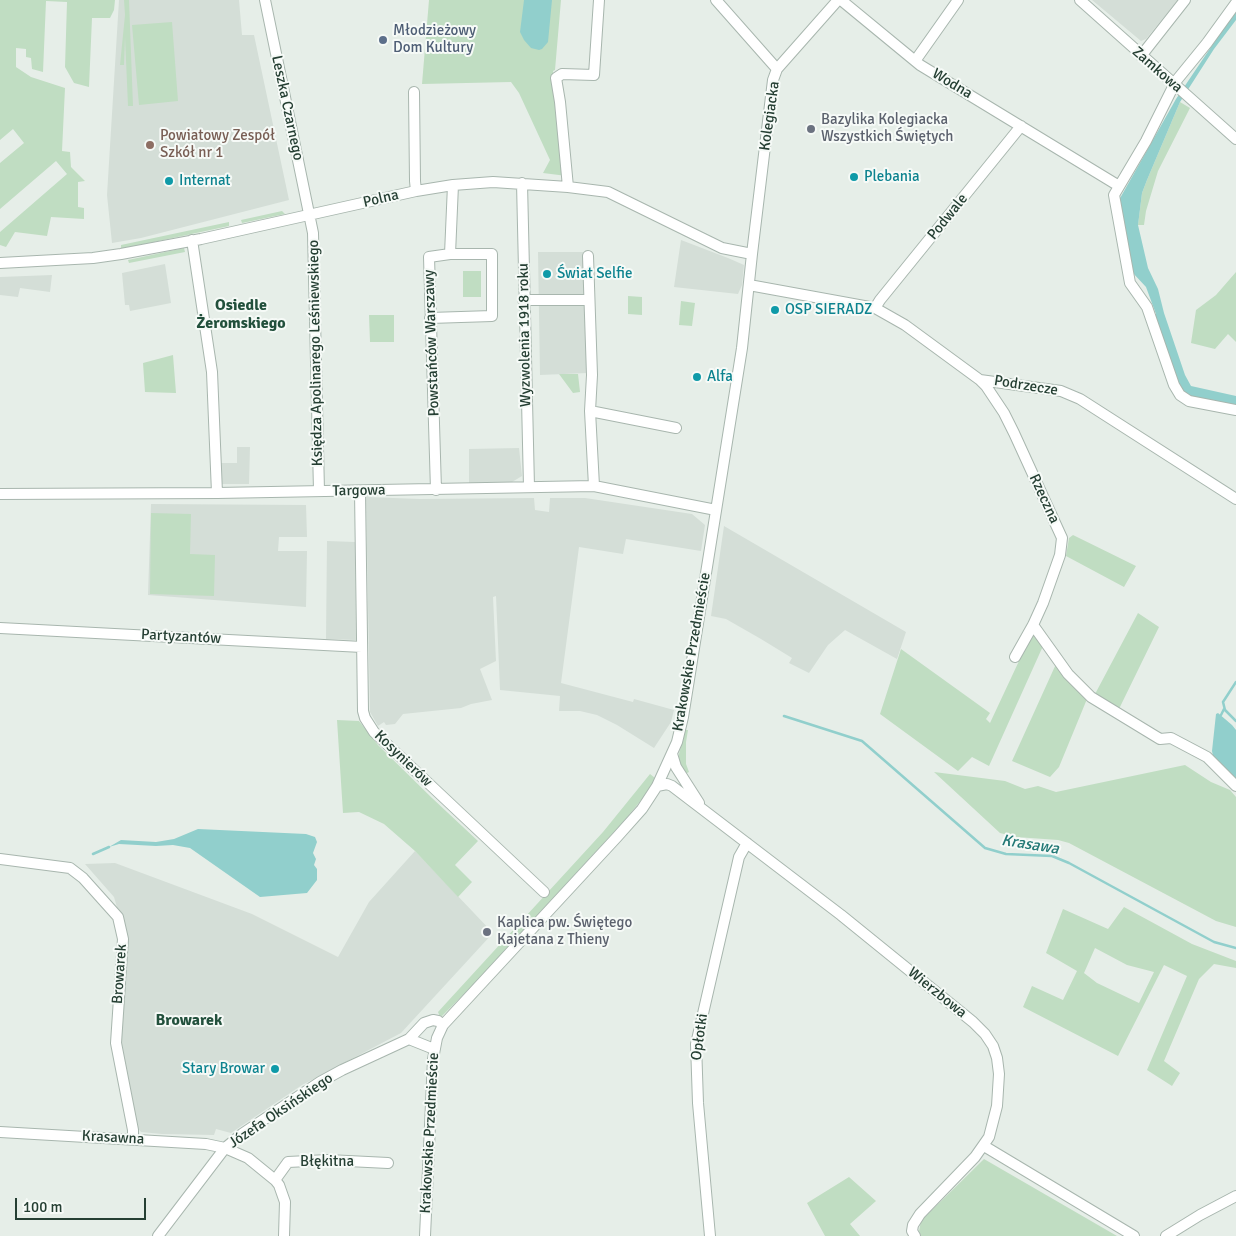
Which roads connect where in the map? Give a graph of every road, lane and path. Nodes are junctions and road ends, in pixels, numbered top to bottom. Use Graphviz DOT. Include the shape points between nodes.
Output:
graph roads {
  1 [pos="265,0"];
  2 [pos="599,0"];
  3 [pos="716,0"];
  4 [pos="839,0"];
  5 [pos="958,0"];
  6 [pos="1080,0"];
  7 [pos="1185,0"];
  8 [pos="1236,3"];
  9 [pos="1141,56"];
  10 [pos="915,61"];
  11 [pos="777,69"];
  12 [pos="1175,85"];
  13 [pos="414,92"];
  14 [pos="1021,126"];
  15 [pos="1236,139"];
  16 [pos="522,183"];
  17 [pos="453,185"];
  18 [pos="568,186"];
  19 [pos="1120,186"];
  20 [pos="416,191"];
  21 [pos="310,215"];
  22 [pos="192,240"];
  23 [pos="450,254"];
  24 [pos="752,254"];
  25 [pos="588,256"];
  26 [pos="0,263"];
  27 [pos="749,285"];
  28 [pos="523,300"];
  29 [pos="589,300"];
  30 [pos="876,308"];
  31 [pos="430,318"];
  32 [pos="980,380"];
  33 [pos="1236,410"];
  34 [pos="590,411"];
  35 [pos="676,428"];
  36 [pos="594,486"];
  37 [pos="529,487"];
  38 [pos="436,490"];
  39 [pos="360,491"];
  40 [pos="319,492"];
  41 [pos="217,493"];
  42 [pos="0,494"];
  43 [pos="1236,499"];
  44 [pos="716,510"];
  45 [pos="1033,625"];
  46 [pos="0,628"];
  47 [pos="362,646"];
  48 [pos="1015,657"];
  49 [pos="672,754"];
  50 [pos="657,786"];
  51 [pos="1236,786"];
  52 [pos="702,808"];
  53 [pos="747,843"];
  54 [pos="0,859"];
  55 [pos="544,892"];
  56 [pos="443,1025"];
  57 [pos="408,1039"];
  58 [pos="434,1048"];
  59 [pos="0,1132"];
  60 [pos="133,1139"];
  61 [pos="984,1146"];
  62 [pos="225,1148"];
  63 [pos="388,1163"];
  64 [pos="275,1180"];
  65 [pos="1236,1196"];
  66 [pos="158,1236"];
  67 [pos="284,1236"];
  68 [pos="425,1236"];
  69 [pos="710,1236"];
  70 [pos="915,1236"];
  71 [pos="1134,1236"];
  72 [pos="1166,1236"];
  1 -- 21 [label="street, Leszka Czarnego"];
  2 -- 18 [label="street" via="594,75 562,74 556,78"];
  3 -- 11 [label="street"];
  4 -- 10 [label="street, Wodna"];
  4 -- 11 [label="street, Kolegiacka"];
  5 -- 10 [label="street"];
  6 -- 9 [label="street, Zamkowa"];
  7 -- 9 [label="street"];
  8 -- 12 [label="street"];
  9 -- 12 [label="street, Zamkowa"];
  10 -- 14 [label="street, Wodna"];
  11 -- 24 [label="street, Kolegiacka"];
  12 -- 15 [label="street, Zamkowa"];
  12 -- 19 [label="street"];
  13 -- 20 [label="street"];
  14 -- 19 [label="street, Wodna"];
  14 -- 30 [label="street, Podwale"];
  16 -- 17 [label="street, Polna"];
  16 -- 18 [label="street, Polna"];
  16 -- 28 [label="street, Wyzwolenia 1918 roku"];
  17 -- 20 [label="street, Polna"];
  17 -- 23 [label="street, Powstańców Warszawy"];
  18 -- 24 [label="street, Polna" via="608,192 722,248"];
  19 -- 33 [label="street" via="1114,195 1115,206 1130,284 1147,307 1174,385 1189,401"];
  20 -- 21 [label="street, Polna"];
  21 -- 22 [label="street, Polna"];
  21 -- 40 [label="street, Księdza Apolinarego Leśniewskiego"];
  22 -- 26 [label="street, Polna" via="93,258"];
  22 -- 41 [label="street" via="212,372"];
  23 -- 31 [label="street, Powstańców Warszawy" via="429,257"];
  23 -- 31 [label="street" via="492,254 492,316"];
  24 -- 27 [label="street, Krakowskie Przedmieście"];
  25 -- 29 [label="street"];
  27 -- 30 [label="street, Podrzecze"];
  27 -- 44 [label="street, Krakowskie Przedmieście"];
  28 -- 29 [label="street"];
  28 -- 37 [label="street, Wyzwolenia 1918 roku"];
  29 -- 34 [label="street"];
  30 -- 32 [label="street, Podrzecze" via="918,333"];
  31 -- 38 [label="street, Powstańców Warszawy"];
  32 -- 43 [label="street, Podrzecze" via="1062,391 1080,399"];
  32 -- 45 [label="street, Rzeczna" via="1004,413 1062,538 1058,562"];
  34 -- 35 [label="street"];
  34 -- 36 [label="street"];
  36 -- 37 [label="street, Targowa"];
  36 -- 44 [label="street, Targowa"];
  37 -- 38 [label="street, Targowa"];
  38 -- 39 [label="street, Targowa"];
  39 -- 40 [label="street, Targowa"];
  39 -- 47 [label="street, Kosynierów"];
  40 -- 41 [label="street, Targowa"];
  41 -- 42 [label="street, Targowa"];
  44 -- 49 [label="street, Krakowskie Przedmieście" via="683,717"];
  45 -- 48 [label="street, Rzeczna"];
  45 -- 51 [label="street" via="1068,674 1091,697 1160,739 1171,738 1207,757"];
  46 -- 47 [label="street, Partyzantów"];
  47 -- 55 [label="street, Kosynierów" via="363,711 374,732"];
  49 -- 50 [label="street, Krakowskie Przedmieście"];
  49 -- 52 [label="street, Wierzbowa"];
  50 -- 52 [label="street, Wierzbowa" via="672,786"];
  50 -- 56 [label="street, Krakowskie Przedmieście" via="618,837"];
  52 -- 53 [label="street, Wierzbowa"];
  53 -- 61 [label="street, Wierzbowa" via="841,915 985,1034 998,1058 999,1074 993,1126"];
  53 -- 69 [label="street, Opłotki" via="739,857 696,1044"];
  54 -- 60 [label="street, Browarek" via="70,868 118,917 123,938 116,1043"];
  56 -- 57 [label="street, Józefa Oksińskiego" via="432,1020 424,1023"];
  56 -- 58 [label="street, Krakowskie Przedmieście"];
  57 -- 58 [label="street"];
  57 -- 62 [label="street, Józefa Oksińskiego" via="320,1082"];
  58 -- 68 [label="street, Krakowskie Przedmieście"];
  59 -- 60 [label="street, Krasawna"];
  60 -- 62 [label="street, Krasawna"];
  61 -- 70 [label="street, Wierzbowa" via="920,1214 913,1225"];
  61 -- 71 [label="street"];
  62 -- 64 [label="street, Krasawna" via="248,1158"];
  62 -- 66 [label="street, Józefa Oksińskiego"];
  63 -- 64 [label="street, Błękitna" via="288,1162"];
  64 -- 67 [label="street" via="285,1202"];
  65 -- 72 [label="street"];
}
